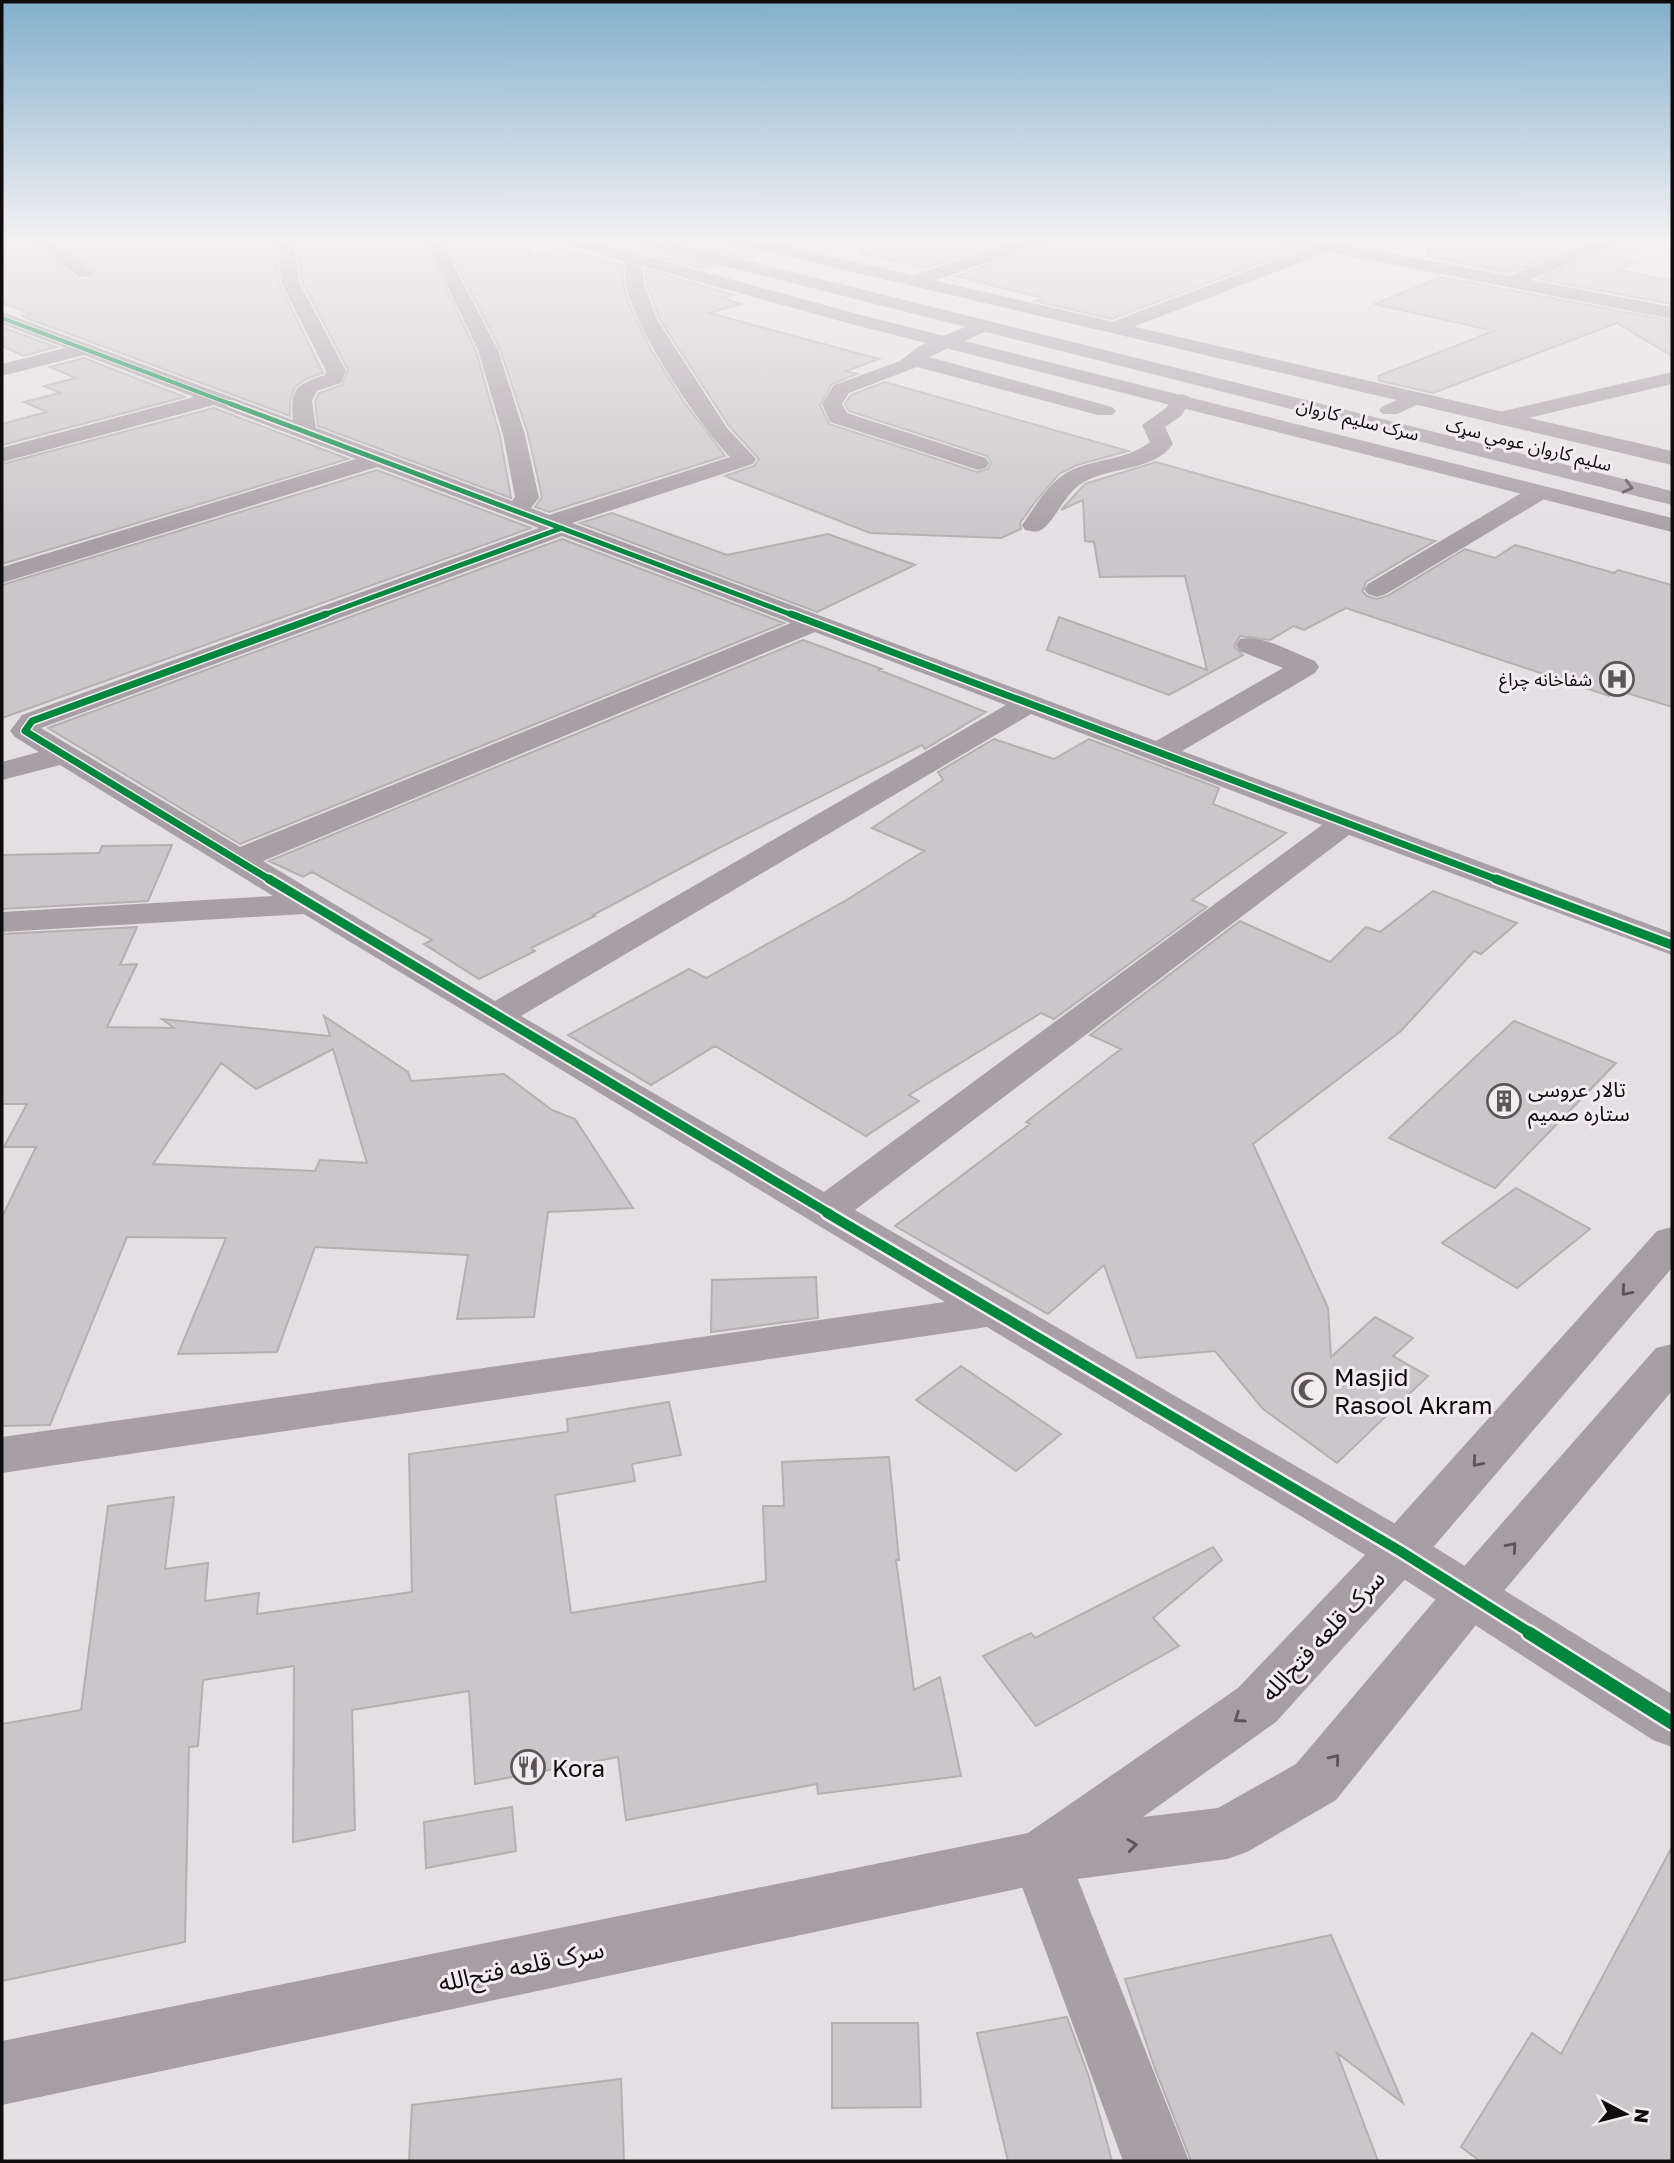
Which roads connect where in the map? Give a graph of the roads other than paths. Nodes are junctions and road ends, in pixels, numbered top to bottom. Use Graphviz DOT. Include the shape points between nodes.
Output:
graph roads {
  1 [pos="59,339"];
  2 [pos="319,339"];
  3 [pos="482,339"];
  4 [pos="660,339"];
  5 [pos="937,339"];
  6 [pos="950,339"];
  7 [pos="1039,339"];
  8 [pos="1116,339"];
  9 [pos="1166,339"];
  10 [pos="945,341"];
  11 [pos="86,349"];
  12 [pos="916,360"];
  13 [pos="2,370"];
  14 [pos="1672,378"];
  15 [pos="215,398"];
  16 [pos="1416,398"];
  17 [pos="1181,400"];
  18 [pos="1390,410"];
  19 [pos="1105,411"];
  20 [pos="1503,418"];
  21 [pos="305,431"];
  22 [pos="2,455"];
  23 [pos="1672,458"];
  24 [pos="378,459"];
  25 [pos="978,463"];
  26 [pos="1672,480"];
  27 [pos="1538,493"];
  28 [pos="1672,498"];
  29 [pos="516,511"];
  30 [pos="1667,519"];
  31 [pos="1034,525"];
  32 [pos="555,526"];
  33 [pos="2,575"];
  34 [pos="1377,589"];
  35 [pos="815,623"];
  36 [pos="1250,645"];
  37 [pos="1029,703"];
  38 [pos="1158,752"];
  39 [pos="67,754"];
  40 [pos="2,771"];
  41 [pos="1346,822"];
  42 [pos="240,859"];
  43 [pos="309,904"];
  44 [pos="2,922"];
  45 [pos="1672,945"];
  46 [pos="495,1016"];
  47 [pos="825,1211"];
  48 [pos="1672,1241"];
  49 [pos="992,1311"];
  50 [pos="1672,1360"];
  51 [pos="2,1455"];
  52 [pos="1399,1551"];
  53 [pos="1470,1595"];
  54 [pos="1672,1723"];
  55 [pos="1040,1857"];
  56 [pos="2,2073"];
  57 [pos="1156,2161"];
  1 -- 11 [label="street"];
  2 -- 21 [label="street" via="336,371 334,379 308,387 302,401"];
  3 -- 29 [label="street" via="514,435 527,498"];
  4 -- 32 [label="street" via="719,433 745,459"];
  5 -- 10 [label="street"];
  6 -- 10 [label="street"];
  7 -- 28 [label="main road, سرک سلیم کاروان, one-way"];
  8 -- 18 [label="main road, سلیم کاروان عومي سړک"];
  9 -- 16 [label="street"];
  10 -- 12 [label="street"];
  10 -- 17 [label="street"];
  11 -- 13 [label="street"];
  11 -- 15 [label="street"];
  12 -- 19 [label="street"];
  12 -- 25 [label="street" via="841,389 833,400 838,418"];
  14 -- 20 [label="street"];
  15 -- 21 [label="street"];
  15 -- 22 [label="street"];
  16 -- 18 [label="main road"];
  16 -- 20 [label="street"];
  17 -- 27 [label="street"];
  17 -- 31 [label="street" via="1174,412 1153,425 1162,444 1153,453 1077,475"];
  18 -- 26 [label="main road, سلیم کاروان عومي سړک"];
  20 -- 23 [label="street"];
  21 -- 24 [label="street"];
  24 -- 29 [label="street"];
  24 -- 33 [label="street"];
  27 -- 30 [label="street"];
  27 -- 34 [label="street"];
  29 -- 32 [label="street"];
  32 -- 35 [label="street"];
  32 -- 39 [label="street" via="32,721 25,732"];
  35 -- 37 [label="street"];
  35 -- 42 [label="street"];
  36 -- 38 [label="street" via="1305,667"];
  37 -- 38 [label="street"];
  37 -- 46 [label="street"];
  38 -- 41 [label="street"];
  39 -- 40 [label="street"];
  39 -- 42 [label="street"];
  41 -- 45 [label="street"];
  41 -- 47 [label="street"];
  42 -- 43 [label="street"];
  43 -- 44 [label="street"];
  43 -- 46 [label="street"];
  46 -- 47 [label="street"];
  47 -- 49 [label="street"];
  48 -- 52 [label="main road, سرک قلعه فتح‌الله, one-way"];
  49 -- 51 [label="street"];
  49 -- 52 [label="street"];
  53 -- 50 [label="main road, سرک قلعه فتح‌الله, one-way"];
  52 -- 53 [label="street"];
  52 -- 55 [label="main road, سرک قلعه فتح‌الله, one-way" via="1257,1705"];
  53 -- 54 [label="street"];
  55 -- 53 [label="main road, سرک قلعه فتح‌الله, one-way" via="1227,1833 1316,1782"];
  55 -- 56 [label="main road, سرک قلعه فتح‌الله"];
  55 -- 57 [label="street"];
}
